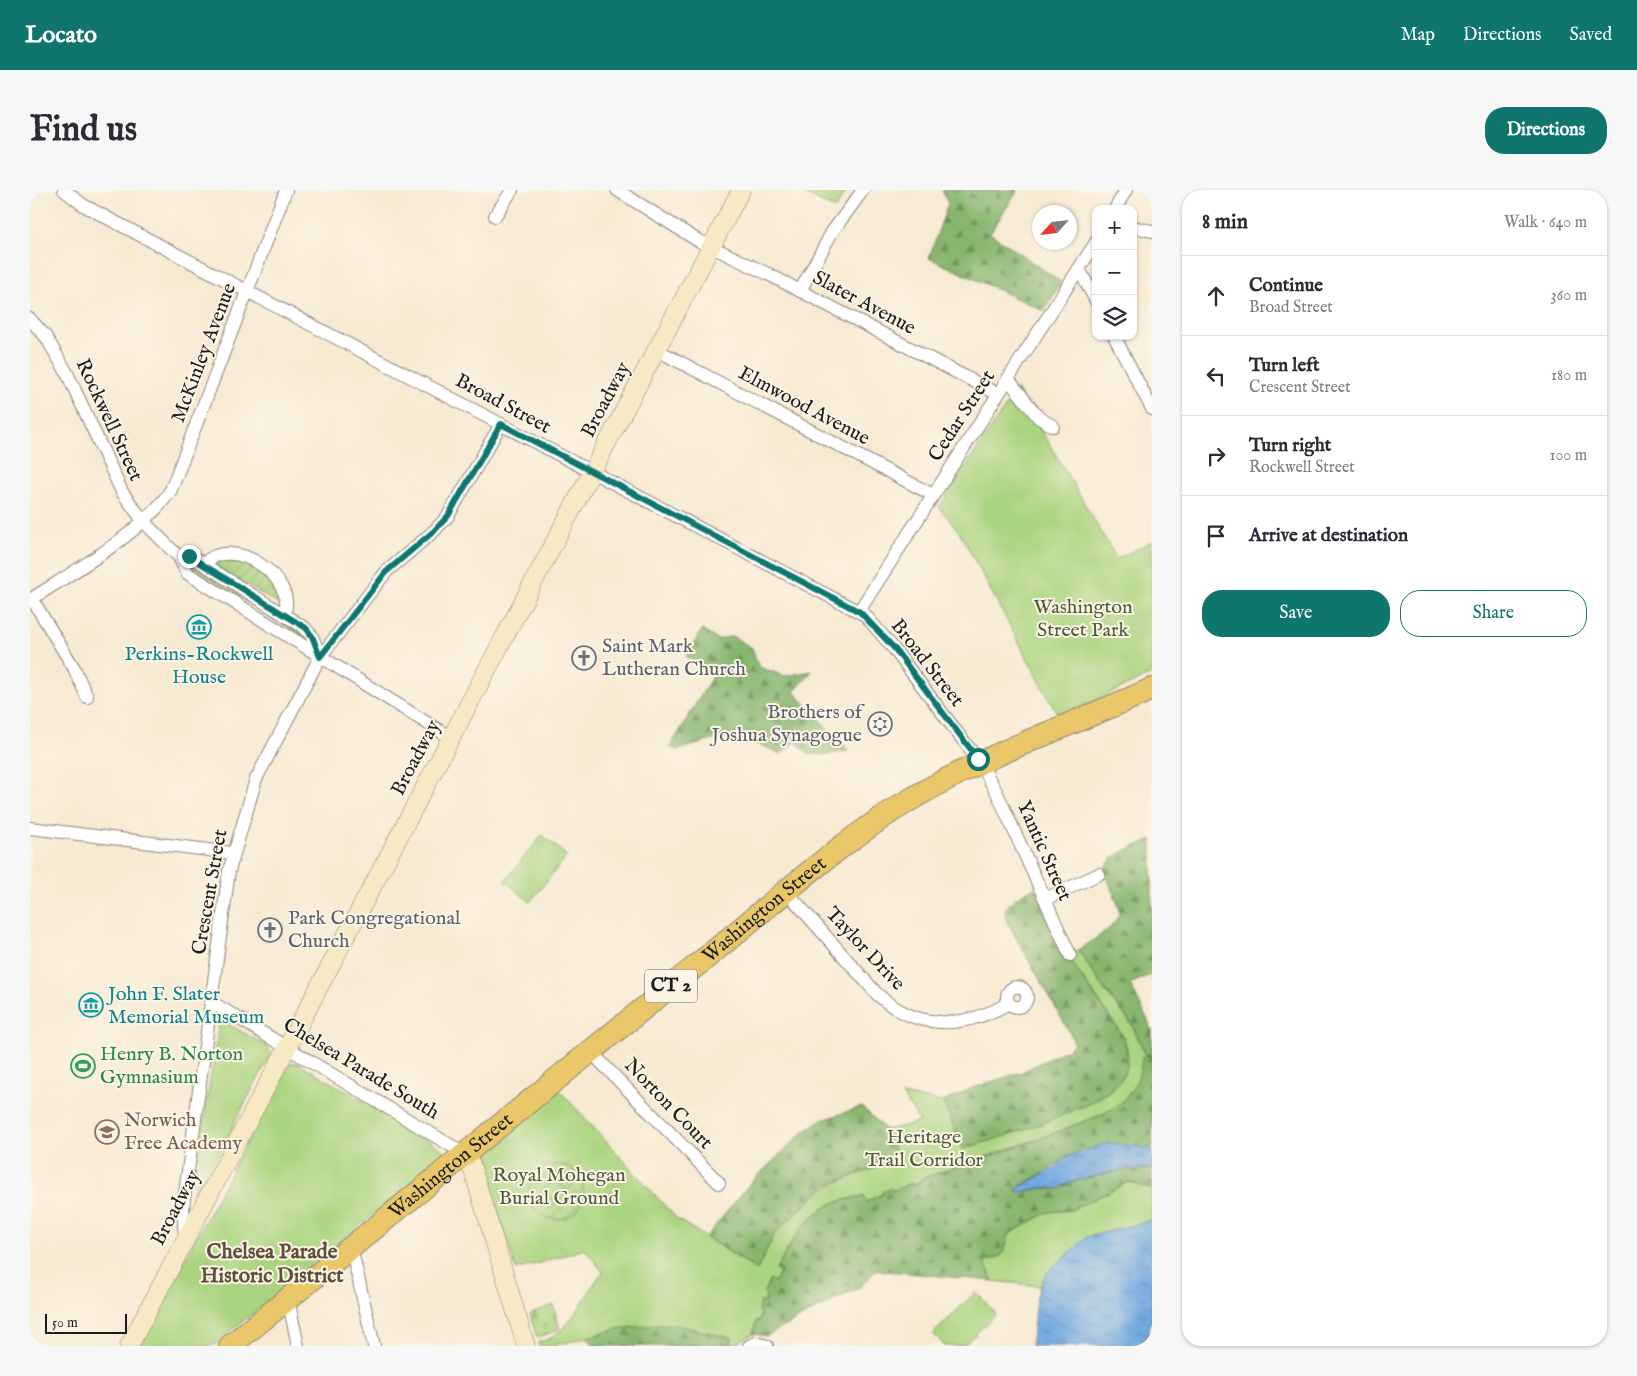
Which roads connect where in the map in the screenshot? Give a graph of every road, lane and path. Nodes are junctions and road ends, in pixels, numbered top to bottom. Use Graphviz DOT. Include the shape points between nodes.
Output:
graph roads {
  1 [pos="64,190"];
  2 [pos="286,190"];
  3 [pos="512,190"];
  4 [pos="617,190"];
  5 [pos="741,190"];
  6 [pos="863,190"];
  7 [pos="1126,190"];
  8 [pos="1118,205"];
  9 [pos="495,216"];
  10 [pos="1137,228"];
  11 [pos="1152,231"];
  12 [pos="711,247"];
  13 [pos="1092,248"];
  14 [pos="1079,269"];
  15 [pos="800,291"];
  16 [pos="247,292"];
  17 [pos="1093,295"];
  18 [pos="30,319"];
  19 [pos="1116,340"];
  20 [pos="657,350"];
  21 [pos="1008,380"];
  22 [pos="998,394"];
  23 [pos="1152,408"];
  24 [pos="501,424"];
  25 [pos="1053,426"];
  26 [pos="592,472"];
  27 [pos="934,495"];
  28 [pos="144,522"];
  29 [pos="179,557"];
  30 [pos="204,564"];
  31 [pos="31,600"];
  32 [pos="859,611"];
  33 [pos="284,615"];
  34 [pos="320,657"];
  35 [pos="1152,689"];
  36 [pos="87,697"];
  37 [pos="451,738"];
  38 [pos="981,764"];
  39 [pos="30,828"];
  40 [pos="233,853"];
  41 [pos="1099,874"];
  42 [pos="787,892"];
  43 [pos="1044,899"];
  44 [pos="1070,955"];
  45 [pos="211,1002"];
  46 [pos="1009,1003"];
  47 [pos="286,1046"];
  48 [pos="590,1051"];
  49 [pos="465,1154"];
  50 [pos="719,1183"];
  51 [pos="185,1237"];
  52 [pos="351,1247"];
  53 [pos="288,1299"];
  54 [pos="128,1346"];
  55 [pos="230,1346"];
  56 [pos="298,1346"];
  57 [pos="374,1346"];
  58 [pos="526,1346"];
  59 [pos="749,1346"];
  60 [pos="767,1346"];
  1 -- 16 [label="street, Broad Street" via="88,208"];
  2 -- 16 [label="street, McKinley Avenue"];
  3 -- 9 [label="street"];
  4 -- 12 [label="street, Slater Avenue"];
  5 -- 12 [label="main road, Broadway"];
  6 -- 15 [label="street" via="832,232"];
  7 -- 8 [label="street"];
  10 -- 11 [label="street"];
  12 -- 15 [label="street, Slater Avenue"];
  12 -- 20 [label="main road, Broadway"];
  13 -- 14 [label="street, Cedar Street"];
  14 -- 17 [label="street"];
  14 -- 21 [label="street, Cedar Street"];
  15 -- 22 [label="street, Slater Avenue"];
  16 -- 24 [label="street, Broad Street"];
  16 -- 28 [label="street, McKinley Avenue" via="176,479 164,500"];
  18 -- 28 [label="street, Rockwell Street" via="46,336 64,366 114,479"];
  19 -- 23 [label="street"];
  20 -- 26 [label="main road, Broadway"];
  20 -- 27 [label="street, Elmwood Avenue"];
  21 -- 22 [label="street, Cedar Street"];
  21 -- 25 [label="street" via="1039,418"];
  22 -- 27 [label="street, Cedar Street"];
  24 -- 26 [label="street, Broad Street"];
  24 -- 34 [label="street, Crescent Street" via="448,516 386,572"];
  26 -- 32 [label="street, Broad Street"];
  26 -- 37 [label="main road, Broadway"];
  27 -- 32 [label="street, Cedar Street"];
  28 -- 29 [label="street, Rockwell Street"];
  28 -- 31 [label="street, McKinley Avenue"];
  29 -- 30 [label="street" via="189,556"];
  29 -- 34 [label="street, Rockwell Street" via="190,576"];
  30 -- 33 [label="street"];
  30 -- 33 [label="street" via="210,558 224,554 244,557 259,564 283,590 287,602"];
  31 -- 36 [label="street" via="74,668"];
  32 -- 38 [label="street, Broad Street" via="894,648"];
  33 -- 34 [label="street" via="309,631"];
  34 -- 37 [label="street, Rockwell Street"];
  34 -- 40 [label="street, Crescent Street" via="262,766"];
  35 -- 38 [label="highway, Washington Street / CT 2"];
  37 -- 47 [label="main road, Broadway"];
  38 -- 42 [label="highway, Washington Street / CT 2" via="893,811"];
  38 -- 43 [label="street, Yantic Street"];
  39 -- 40 [label="street"];
  40 -- 45 [label="street, Crescent Street"];
  41 -- 43 [label="street"];
  42 -- 46 [label="street, Taylor Drive" via="877,994 894,1008 934,1022 958,1022 985,1015"];
  42 -- 48 [label="highway, Washington Street / CT 2"];
  43 -- 44 [label="street, Yantic Street"];
  45 -- 47 [label="street, Chelsea Parade South"];
  45 -- 51 [label="street, Crescent Street" via="183,1207"];
  47 -- 49 [label="street, Chelsea Parade South"];
  47 -- 51 [label="main road, Broadway"];
  48 -- 49 [label="highway, Washington Street / CT 2"];
  48 -- 50 [label="street, Norton Court"];
  49 -- 52 [label="highway, Washington Street / CT 2"];
  49 -- 58 [label="main road" via="471,1164"];
  51 -- 54 [label="main road, Broadway"];
  52 -- 53 [label="highway, Washington Street / CT 2"];
  52 -- 57 [label="street"];
  53 -- 55 [label="highway, Washington Street / CT 2"];
  53 -- 56 [label="street"];
  59 -- 60 [label="street" via="763,1343"];
}
